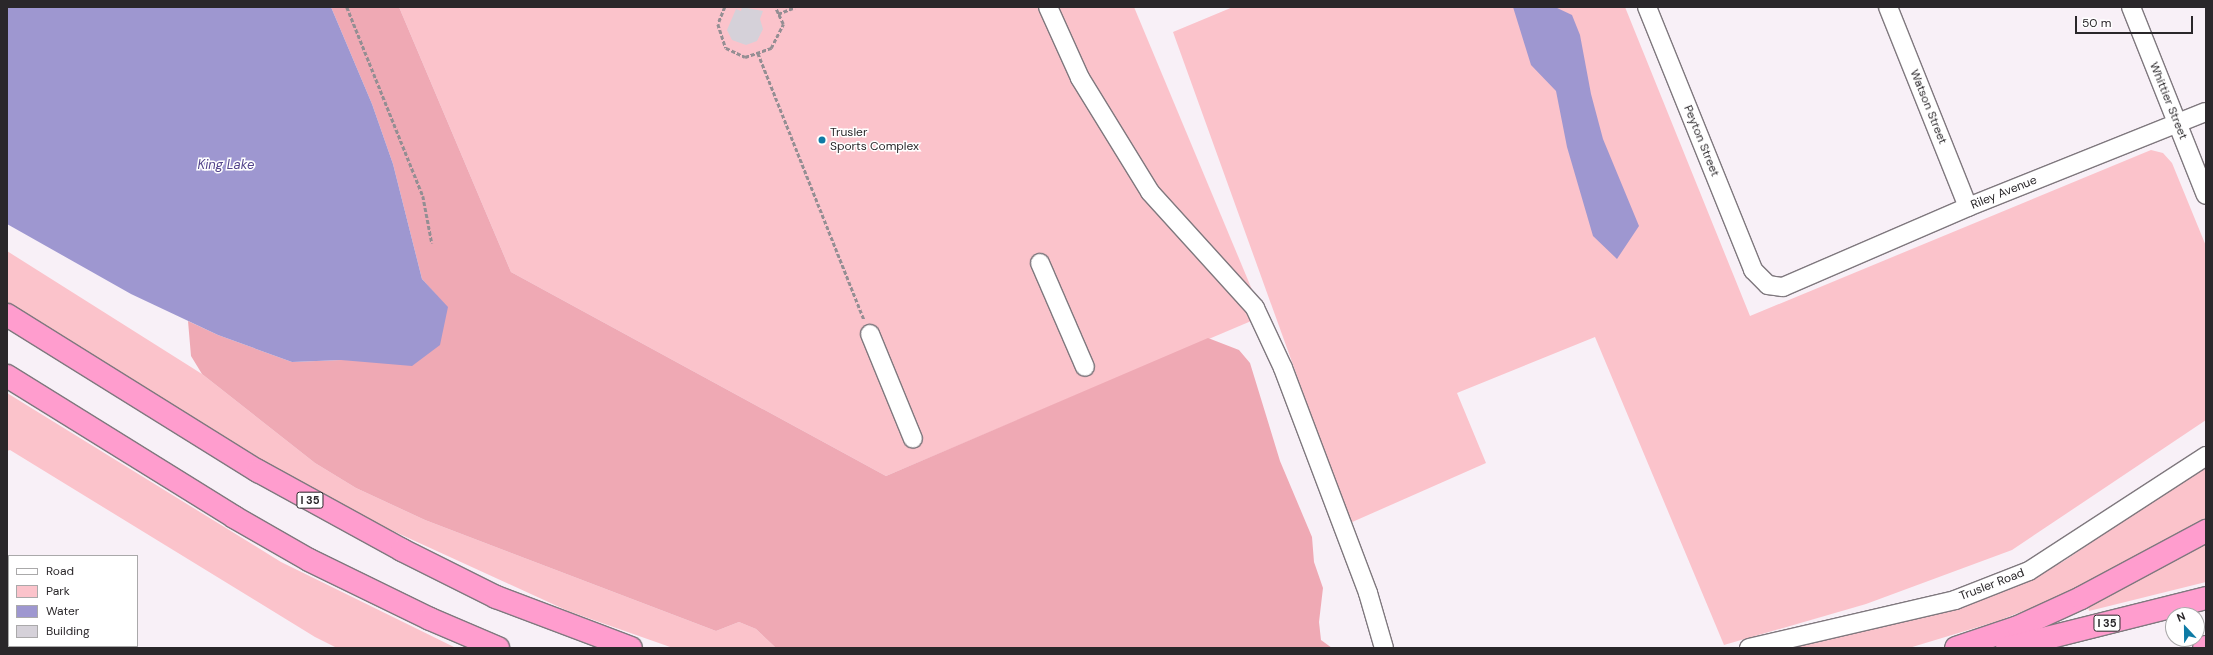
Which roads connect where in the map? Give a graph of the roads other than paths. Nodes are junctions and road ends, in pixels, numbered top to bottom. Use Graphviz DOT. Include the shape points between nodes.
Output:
graph roads {
  1 [pos="1048,7"];
  2 [pos="1647,7"];
  3 [pos="1888,7"];
  4 [pos="2131,7"];
  5 [pos="2206,112"];
  6 [pos="2177,124"];
  7 [pos="2206,195"];
  8 [pos="1968,208"];
  9 [pos="1040,263"];
  10 [pos="1757,274"];
  11 [pos="7,315"];
  12 [pos="870,334"];
  13 [pos="1085,367"];
  14 [pos="7,376"];
  15 [pos="913,440"];
  16 [pos="2206,456"];
  17 [pos="2206,531"];
  18 [pos="2206,598"];
  19 [pos="498,648"];
  20 [pos="631,648"];
  21 [pos="1384,648"];
  22 [pos="1749,648"];
  23 [pos="1956,648"];
  24 [pos="2007,648"];
  1 -- 21 [label="street" via="1080,78 1150,192 1255,308 1283,368 1368,592"];
  2 -- 10 [label="street, Peyton Street" via="1753,270"];
  3 -- 8 [label="street, Watson Street"];
  4 -- 6 [label="street, Whittier Street"];
  5 -- 6 [label="street, Riley Avenue"];
  6 -- 7 [label="street, Whittier Street"];
  6 -- 8 [label="street, Riley Avenue"];
  8 -- 10 [label="street, Riley Avenue" via="1783,288 1768,285"];
  9 -- 13 [label="street"];
  11 -- 20 [label="highway, I 35" via="258,472 402,550 496,597"];
  12 -- 15 [label="street"];
  14 -- 19 [label="highway" via="234,518 302,556 430,619"];
  16 -- 22 [label="street, Trusler Road" via="2022,574 1955,600"];
  17 -- 23 [label="highway" via="2080,598 2018,627"];
  18 -- 24 [label="highway, I 35"];
}
